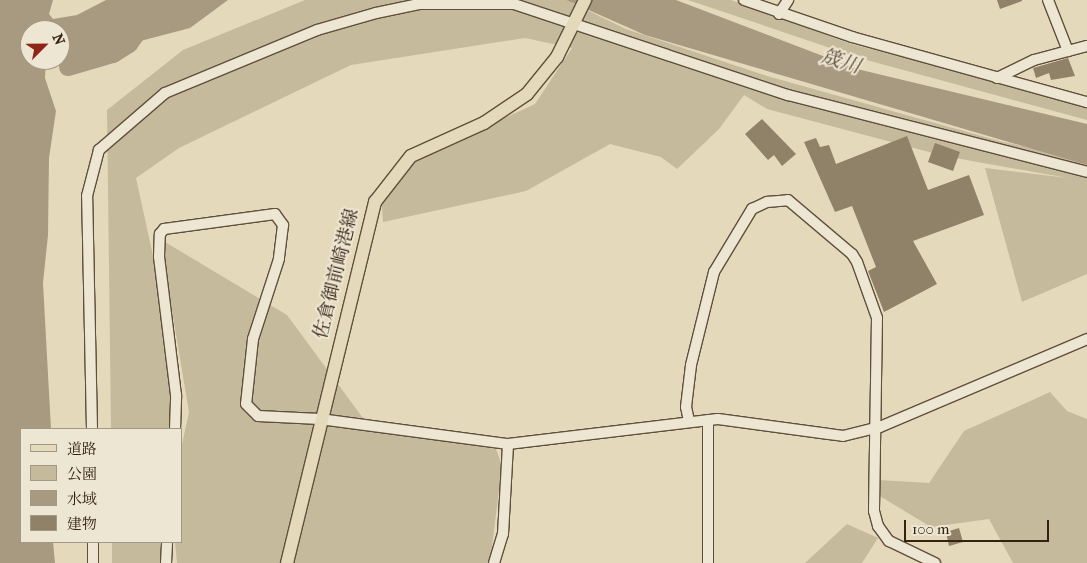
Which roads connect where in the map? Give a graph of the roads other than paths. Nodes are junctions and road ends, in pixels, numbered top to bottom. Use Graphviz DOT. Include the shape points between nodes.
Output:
graph roads {
  1 [pos="584,0"];
  2 [pos="744,0"];
  3 [pos="788,0"];
  4 [pos="1048,0"];
  5 [pos="779,14"];
  6 [pos="574,23"];
  7 [pos="1087,46"];
  8 [pos="1068,51"];
  9 [pos="997,78"];
  10 [pos="1087,102"];
  11 [pos="1087,172"];
  12 [pos="1087,339"];
  13 [pos="320,419"];
  14 [pos="708,420"];
  15 [pos="689,421"];
  16 [pos="92,428"];
  17 [pos="175,428"];
  18 [pos="875,429"];
  19 [pos="508,444"];
  20 [pos="93,543"];
  21 [pos="167,543"];
  22 [pos="93,563"];
  23 [pos="166,563"];
  24 [pos="287,563"];
  25 [pos="494,563"];
  26 [pos="708,563"];
  27 [pos="935,563"];
  1 -- 6 [label="main road, 佐倉御前崎港線"];
  2 -- 5 [label="street"];
  3 -- 5 [label="street"];
  4 -- 8 [label="street"];
  5 -- 9 [label="street"];
  6 -- 11 [label="street" via="788,95"];
  6 -- 13 [label="main road, 佐倉御前崎港線" via="544,78 527,94 484,123 411,156 386,184 368,220"];
  6 -- 16 [label="street" via="490,2 419,4 393,9 318,30 220,68 165,92 140,112 99,150 87,196"];
  7 -- 8 [label="street"];
  8 -- 9 [label="street" via="1034,60"];
  9 -- 10 [label="street"];
  12 -- 18 [label="street"];
  13 -- 17 [label="street" via="258,416 246,404 253,339 279,259 283,225 275,214 164,229 160,234 158,257 176,395"];
  13 -- 19 [label="street"];
  13 -- 24 [label="main road, 佐倉御前崎港線"];
  14 -- 15 [label="street"];
  14 -- 18 [label="street" via="749,421 843,436"];
  14 -- 26 [label="street"];
  15 -- 18 [label="street" via="686,407 691,365 714,272 752,209 767,202 788,200 852,254 856,262 877,318"];
  15 -- 19 [label="street"];
  18 -- 27 [label="street" via="874,511 878,526 889,541"];
  19 -- 25 [label="street" via="502,534"];
  20 -- 22 [label="street"];
  21 -- 23 [label="street"];
}
